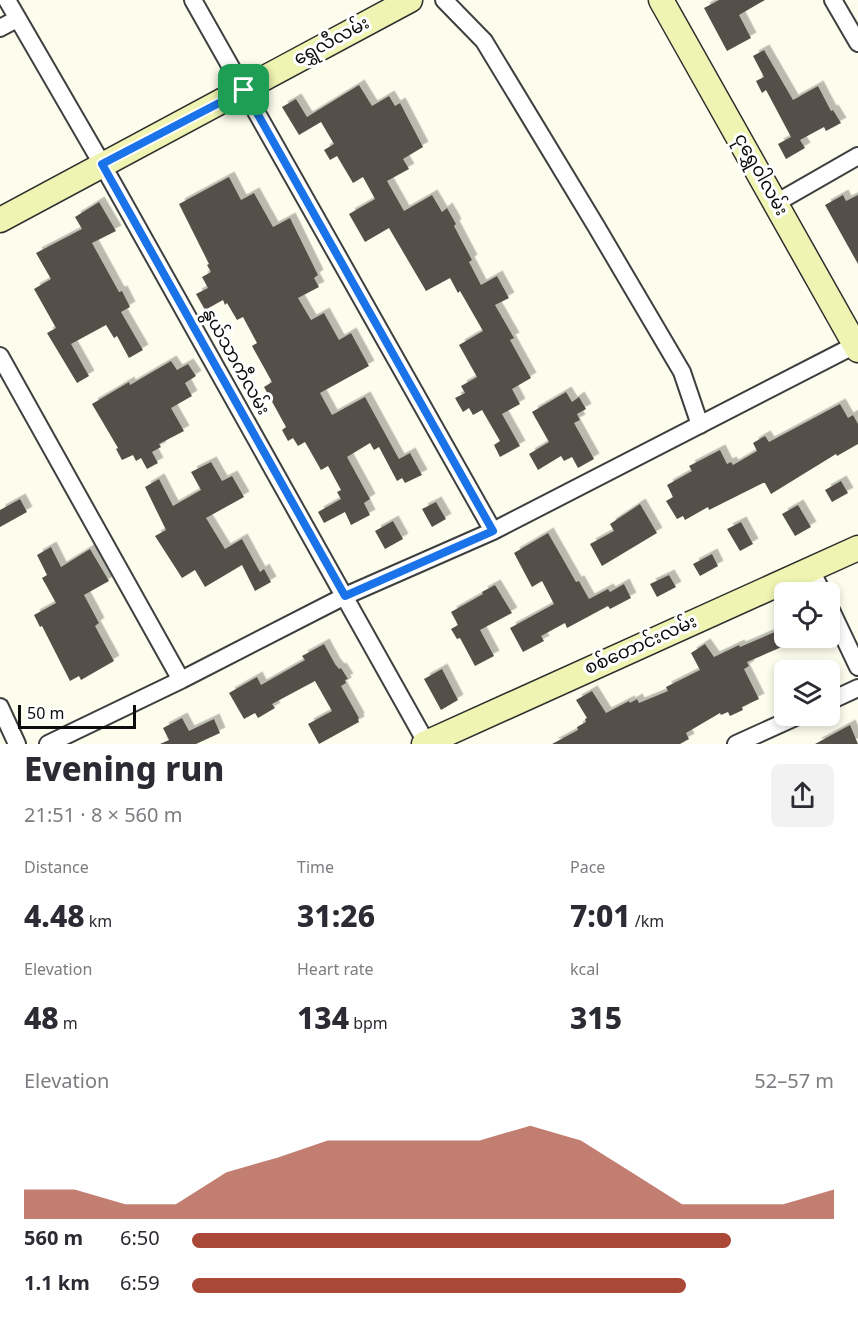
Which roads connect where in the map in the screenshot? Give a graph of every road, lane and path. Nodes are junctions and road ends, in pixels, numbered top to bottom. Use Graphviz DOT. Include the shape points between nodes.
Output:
graph roads {
  1 [pos="7,0"];
  2 [pos="193,0"];
  3 [pos="410,0"];
  4 [pos="444,0"];
  5 [pos="661,0"];
  6 [pos="833,0"];
  7 [pos="17,19"];
  8 [pos="0,28"];
  9 [pos="858,43"];
  10 [pos="244,90"];
  11 [pos="858,156"];
  12 [pos="102,164"];
  13 [pos="776,203"];
  14 [pos="0,220"];
  15 [pos="857,348"];
  16 [pos="0,356"];
  17 [pos="700,425"];
  18 [pos="493,531"];
  19 [pos="858,548"];
  20 [pos="811,570"];
  21 [pos="817,582"];
  22 [pos="345,596"];
  23 [pos="840,629"];
  24 [pos="858,667"];
  25 [pos="181,680"];
  26 [pos="858,688"];
  27 [pos="840,696"];
  28 [pos="0,707"];
  29 [pos="776,726"];
  30 [pos="17,744"];
  31 [pos="48,744"];
  32 [pos="426,744"];
  33 [pos="736,744"];
  1 -- 7 [label="street, နွယ်သာကီလမ်း"];
  2 -- 10 [label="street"];
  3 -- 10 [label="street, ရွှေလီလမ်း"];
  4 -- 17 [label="street" via="484,41 596,226 682,372"];
  5 -- 13 [label="street, ငုရွှေဝါလမ်း"];
  6 -- 9 [label="street"];
  7 -- 8 [label="street"];
  7 -- 12 [label="street, နွယ်သာကီလမ်း"];
  10 -- 12 [label="street, ရွှေလီလမ်း"];
  10 -- 18 [label="street"];
  11 -- 13 [label="street"];
  12 -- 14 [label="street, ရွှေလီလမ်း"];
  12 -- 22 [label="street, နွယ်သာကီလမ်း"];
  13 -- 15 [label="street, ငုရွှေဝါလမ်း"];
  15 -- 17 [label="street"];
  16 -- 25 [label="street"];
  17 -- 18 [label="street"];
  18 -- 22 [label="street"];
  19 -- 20 [label="street, စစ်တောင်းလမ်း"];
  20 -- 21 [label="street"];
  20 -- 32 [label="street, စစ်တောင်းလမ်း"];
  22 -- 25 [label="street"];
  22 -- 32 [label="street, နွယ်သာကီလမ်း"];
  23 -- 24 [label="street"];
  25 -- 31 [label="street"];
  26 -- 27 [label="street"];
  28 -- 30 [label="street"];
  29 -- 33 [label="street"];
}
